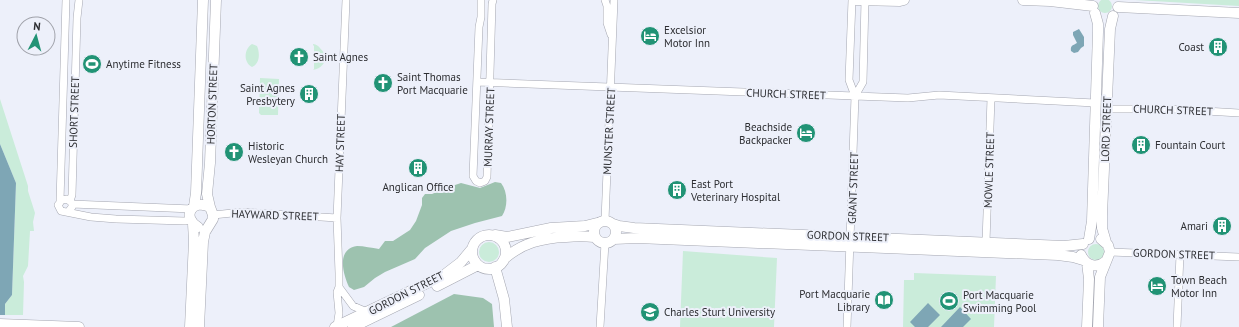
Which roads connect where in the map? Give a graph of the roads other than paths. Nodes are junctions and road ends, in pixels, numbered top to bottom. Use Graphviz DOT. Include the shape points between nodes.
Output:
graph roads {
  1 [pos="66,0"];
  2 [pos="79,0"];
  3 [pos="203,0"];
  4 [pos="216,0"];
  5 [pos="346,0"];
  6 [pos="482,0"];
  7 [pos="493,0"];
  8 [pos="605,0"];
  9 [pos="614,0"];
  10 [pos="852,0"];
  11 [pos="856,0"];
  12 [pos="865,0"];
  13 [pos="904,0"];
  14 [pos="1023,0"];
  15 [pos="1118,4"];
  16 [pos="1094,6"];
  17 [pos="203,10"];
  18 [pos="216,11"];
  19 [pos="1239,13"];
  20 [pos="1113,16"];
  21 [pos="65,18"];
  22 [pos="77,18"];
  23 [pos="613,42"];
  24 [pos="477,82"];
  25 [pos="490,83"];
  26 [pos="611,87"];
  27 [pos="855,96"];
  28 [pos="991,98"];
  29 [pos="1095,103"];
  30 [pos="1107,109"];
  31 [pos="1239,113"];
  32 [pos="60,201"];
  33 [pos="71,202"];
  34 [pos="193,207"];
  35 [pos="68,212"];
  36 [pos="211,215"];
  37 [pos="337,218"];
  38 [pos="192,222"];
  39 [pos="605,223"];
  40 [pos="493,235"];
  41 [pos="851,236"];
  42 [pos="594,237"];
  43 [pos="609,241"];
  44 [pos="1086,241"];
  45 [pos="986,242"];
  46 [pos="851,247"];
  47 [pos="471,250"];
  48 [pos="1107,251"];
  49 [pos="1180,254"];
  50 [pos="1239,257"];
  51 [pos="504,259"];
  52 [pos="1085,261"];
  53 [pos="478,266"];
  54 [pos="495,267"];
  55 [pos="339,287"];
  56 [pos="368,312"];
  57 [pos="5,324"];
  58 [pos="336,326"];
  59 [pos="79,327"];
  60 [pos="190,327"];
  61 [pos="199,327"];
  62 [pos="354,327"];
  63 [pos="507,327"];
  64 [pos="600,327"];
  65 [pos="847,327"];
  66 [pos="1087,327"];
  67 [pos="1098,327"];
  68 [pos="1177,327"];
  1 -- 21 [label="street, SHORT STREET"];
  2 -- 22 [label="street, SHORT STREET"];
  3 -- 17 [label="main road, HORTON STREET"];
  4 -- 18 [label="main road, HORTON STREET"];
  5 -- 37 [label="street, HAY STREET"];
  6 -- 24 [label="street, MURRAY STREET"];
  7 -- 25 [label="street, MURRAY STREET"];
  8 -- 23 [label="street, MUNSTER STREET" via="607,22"];
  9 -- 23 [label="street, MUNSTER STREET"];
  10 -- 27 [label="street, GRANT STREET" via="849,80"];
  11 -- 12 [label="main road"];
  12 -- 13 [label="main road"];
  12 -- 27 [label="street, GRANT STREET" via="863,82"];
  14 -- 16 [label="main road"];
  15 -- 19 [label="main road"];
  15 -- 20 [label="main road, LORD STREET" via="1118,11"];
  16 -- 20 [label="main road" via="1101,18"];
  16 -- 29 [label="main road, LORD STREET" via="1098,24"];
  17 -- 18 [label="main road" via="209,6"];
  17 -- 34 [label="main road, HORTON STREET" via="196,193"];
  18 -- 36 [label="main road, HORTON STREET" via="207,194"];
  20 -- 30 [label="main road, LORD STREET" via="1110,29"];
  21 -- 22 [label="street"];
  21 -- 32 [label="street, SHORT STREET"];
  22 -- 33 [label="street, SHORT STREET"];
  23 -- 26 [label="street, MUNSTER STREET"];
  24 -- 25 [label="street, CHURCH STREET"];
  24 -- 25 [label="street, MURRAY STREET" via="473,176 480,183 485,181 486,177"];
  25 -- 26 [label="street, CHURCH STREET"];
  26 -- 27 [label="street, CHURCH STREET"];
  26 -- 39 [label="street, MUNSTER STREET"];
  27 -- 28 [label="street, CHURCH STREET" via="908,98 939,95"];
  27 -- 41 [label="street, GRANT STREET"];
  28 -- 29 [label="street, CHURCH STREET"];
  28 -- 45 [label="street, MOWLE STREET"];
  29 -- 44 [label="main road, LORD STREET" via="1092,221"];
  30 -- 31 [label="street, CHURCH STREET"];
  30 -- 48 [label="main road, LORD STREET" via="1102,221"];
  32 -- 33 [label="street" via="66,199"];
  32 -- 35 [label="street" via="60,210"];
  33 -- 34 [label="street"];
  33 -- 35 [label="street" via="71,209"];
  34 -- 36 [label="main road" via="201,204"];
  34 -- 38 [label="main road" via="190,216"];
  35 -- 38 [label="street" via="91,217"];
  36 -- 37 [label="street, HAYWARD STREET" via="242,212"];
  36 -- 38 [label="main road" via="202,227"];
  36 -- 61 [label="main road" via="203,242"];
  37 -- 55 [label="street, HAY STREET"];
  38 -- 60 [label="main road" via="194,241"];
  39 -- 40 [label="main road, GORDON STREET" via="551,228 507,237"];
  39 -- 41 [label="main road, GORDON STREET" via="634,228"];
  39 -- 42 [label="main road" via="593,229"];
  39 -- 43 [label="main road" via="616,231"];
  40 -- 47 [label="main road" via="481,236"];
  40 -- 51 [label="main road" via="503,242 506,253"];
  41 -- 45 [label="main road, GORDON STREET"];
  41 -- 46 [label="street, GRANT STREET"];
  42 -- 43 [label="main road" via="598,242"];
  42 -- 51 [label="main road" via="541,239 520,248"];
  43 -- 46 [label="main road, GORDON STREET" via="637,238"];
  43 -- 64 [label="street"];
  44 -- 45 [label="main road, GORDON STREET" via="1064,246"];
  44 -- 48 [label="main road" via="1100,238"];
  44 -- 52 [label="main road" via="1081,250"];
  46 -- 52 [label="main road, GORDON STREET" via="1050,255"];
  46 -- 65 [label="street, GRANT STREET"];
  47 -- 53 [label="main road"];
  47 -- 56 [label="main road, GORDON STREET" via="461,262 444,275"];
  48 -- 49 [label="street, GORDON STREET"];
  48 -- 52 [label="main road" via="1099,265 1095,266"];
  48 -- 67 [label="main road, LORD STREET" via="1100,277"];
  49 -- 50 [label="street, GORDON STREET"];
  49 -- 68 [label="street"];
  51 -- 54 [label="main road"];
  52 -- 66 [label="main road" via="1089,279"];
  53 -- 54 [label="main road" via="489,269"];
  53 -- 62 [label="main road, GORDON STREET"];
  54 -- 63 [label="main road" via="504,299"];
  55 -- 56 [label="street" via="354,306"];
  55 -- 58 [label="street, HAY STREET"];
  56 -- 58 [label="main road, GORDON STREET"];
  57 -- 59 [label="main road"];
}
